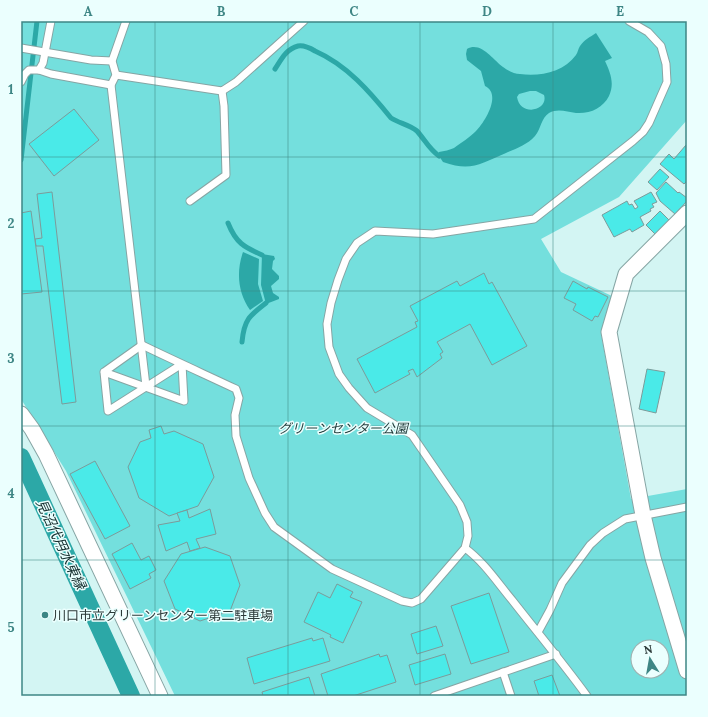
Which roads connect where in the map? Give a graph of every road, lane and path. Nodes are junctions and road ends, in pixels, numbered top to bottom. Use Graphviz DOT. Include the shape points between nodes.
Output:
graph roads {
  1 [pos="51,21"];
  2 [pos="126,21"];
  3 [pos="304,21"];
  4 [pos="629,21"];
  5 [pos="21,48"];
  6 [pos="46,53"];
  7 [pos="112,61"];
  8 [pos="39,70"];
  9 [pos="23,74"];
  10 [pos="116,75"];
  11 [pos="21,82"];
  12 [pos="111,85"];
  13 [pos="222,91"];
  14 [pos="190,201"];
  15 [pos="687,213"];
  16 [pos="142,346"];
  17 [pos="182,364"];
  18 [pos="104,372"];
  19 [pos="146,386"];
  20 [pos="21,414"];
  21 [pos="687,507"];
  22 [pos="643,515"];
  23 [pos="465,548"];
  24 [pos="538,632"];
  25 [pos="556,654"];
  26 [pos="687,671"];
  27 [pos="503,672"];
  28 [pos="160,696"];
  29 [pos="434,696"];
  30 [pos="511,696"];
  31 [pos="587,696"];
  1 -- 6 [label="lane"];
  2 -- 7 [label="lane"];
  3 -- 13 [label="lane" via="236,82"];
  4 -- 23 [label="lane" via="648,32 661,46 667,82 649,123 633,141 534,220 433,234 375,230 357,243 346,259 338,280 327,324 329,347 339,374 367,408 412,435 460,505 467,522 468,536"];
  5 -- 6 [label="lane"];
  6 -- 7 [label="lane"];
  6 -- 8 [label="lane"];
  7 -- 10 [label="lane"];
  8 -- 9 [label="lane" via="29,70"];
  8 -- 12 [label="lane"];
  9 -- 11 [label="lane"];
  10 -- 12 [label="lane"];
  10 -- 13 [label="lane"];
  12 -- 16 [label="lane"];
  13 -- 14 [label="lane" via="226,175"];
  15 -- 22 [label="street" via="626,274 609,332"];
  16 -- 17 [label="lane"];
  16 -- 18 [label="lane"];
  16 -- 19 [label="lane"];
  17 -- 19 [label="lane"];
  17 -- 19 [label="lane" via="184,400"];
  17 -- 23 [label="lane" via="236,389 239,398 235,415 236,436 250,478 266,513 274,527 332,569 402,601 412,602 421,599"];
  18 -- 19 [label="lane"];
  18 -- 19 [label="lane" via="108,411"];
  20 -- 28 [label="street" via="46,454"];
  21 -- 22 [label="lane"];
  22 -- 24 [label="lane" via="625,519 590,545 562,583"];
  22 -- 26 [label="street" via="653,558"];
  23 -- 24 [label="lane" via="484,565"];
  24 -- 25 [label="lane"];
  25 -- 27 [label="lane"];
  25 -- 31 [label="lane"];
  27 -- 29 [label="lane"];
  27 -- 30 [label="lane"];
}
